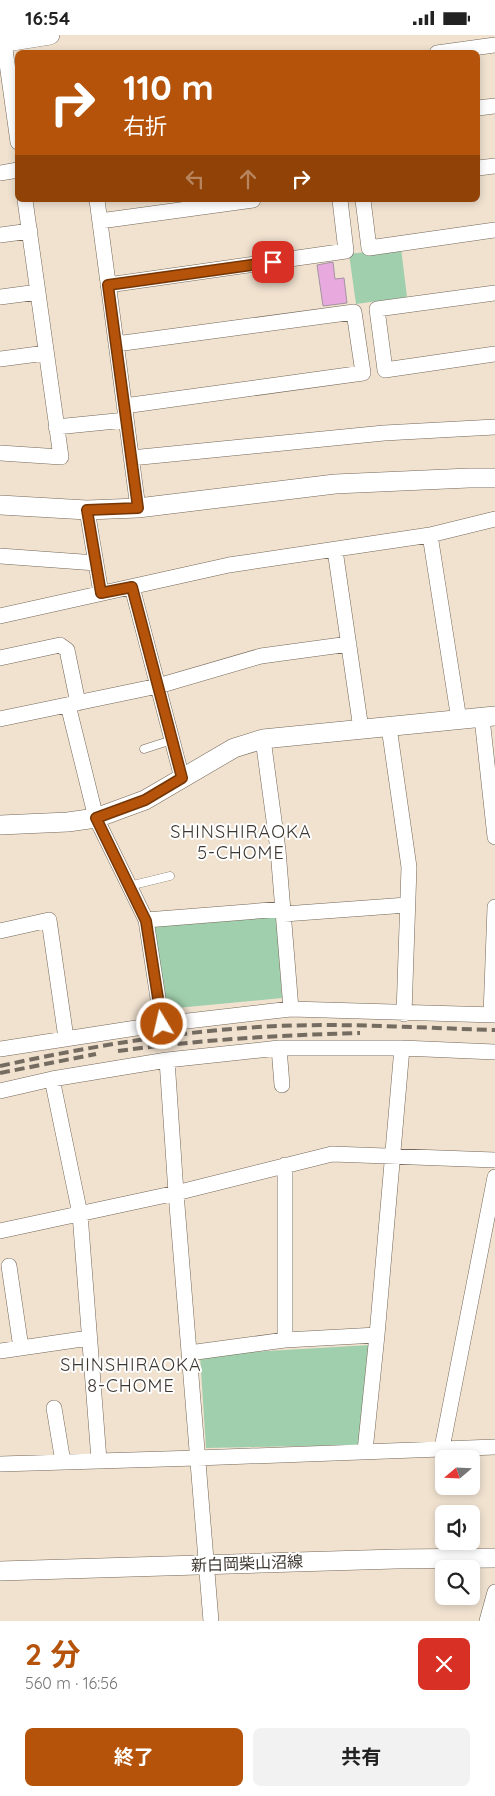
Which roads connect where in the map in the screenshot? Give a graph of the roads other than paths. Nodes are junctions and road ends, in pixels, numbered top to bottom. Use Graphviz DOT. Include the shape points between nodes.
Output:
graph roads {
  1 [pos="50,35"];
  2 [pos="2,42"];
  3 [pos="495,45"];
  4 [pos="459,50"];
  5 [pos="495,106"];
  6 [pos="480,108"];
  7 [pos="10,109"];
  8 [pos="15,130"];
  9 [pos="495,166"];
  10 [pos="480,169"];
  11 [pos="15,170"];
  12 [pos="0,173"];
  13 [pos="25,202"];
  14 [pos="97,202"];
  15 [pos="238,202"];
  16 [pos="340,202"];
  17 [pos="363,202"];
  18 [pos="100,221"];
  19 [pos="495,230"];
  20 [pos="30,231"];
  21 [pos="0,235"];
  22 [pos="108,285"];
  23 [pos="38,292"];
  24 [pos="495,293"];
  25 [pos="0,297"];
  26 [pos="116,344"];
  27 [pos="46,353"];
  28 [pos="495,354"];
  29 [pos="0,359"];
  30 [pos="125,413"];
  31 [pos="56,427"];
  32 [pos="495,427"];
  33 [pos="0,453"];
  34 [pos="131,458"];
  35 [pos="495,478"];
  36 [pos="0,505"];
  37 [pos="138,508"];
  38 [pos="87,510"];
  39 [pos="495,519"];
  40 [pos="430,535"];
  41 [pos="336,550"];
  42 [pos="0,556"];
  43 [pos="96,563"];
  44 [pos="132,587"];
  45 [pos="101,593"];
  46 [pos="0,616"];
  47 [pos="349,644"];
  48 [pos="0,658"];
  49 [pos="158,686"];
  50 [pos="73,704"];
  51 [pos="0,717"];
  52 [pos="489,717"];
  53 [pos="459,720"];
  54 [pos="389,727"];
  55 [pos="361,729"];
  56 [pos="263,739"];
  57 [pos="172,740"];
  58 [pos="144,749"];
  59 [pos="182,778"];
  60 [pos="96,818"];
  61 [pos="0,825"];
  62 [pos="495,837"];
  63 [pos="170,876"];
  64 [pos="129,886"];
  65 [pos="407,905"];
  66 [pos="495,907"];
  67 [pos="283,911"];
  68 [pos="146,921"];
  69 [pos="0,931"];
  70 [pos="291,1009"];
  71 [pos="404,1014"];
  72 [pos="493,1015"];
  73 [pos="162,1024"];
  74 [pos="66,1038"];
  75 [pos="279,1048"];
  76 [pos="402,1048"];
  77 [pos="0,1049"];
  78 [pos="495,1052"];
  79 [pos="167,1060"];
  80 [pos="52,1079"];
  81 [pos="282,1085"];
  82 [pos="0,1091"];
  83 [pos="392,1157"];
  84 [pos="495,1160"];
  85 [pos="285,1165"];
  86 [pos="495,1177"];
  87 [pos="176,1193"];
  88 [pos="80,1213"];
  89 [pos="0,1231"];
  90 [pos="9,1266"];
  91 [pos="377,1335"];
  92 [pos="89,1338"];
  93 [pos="285,1340"];
  94 [pos="21,1348"];
  95 [pos="0,1351"];
  96 [pos="189,1353"];
  97 [pos="54,1409"];
  98 [pos="495,1447"];
  99 [pos="442,1448"];
  100 [pos="365,1451"];
  101 [pos="1,1459"];
  102 [pos="197,1459"];
  103 [pos="99,1460"];
  104 [pos="63,1461"];
  105 [pos="495,1558"];
  106 [pos="205,1564"];
  107 [pos="0,1571"];
  108 [pos="495,1592"];
  109 [pos="211,1621"];
  110 [pos="487,1621"];
  1 -- 2 [label="street"];
  2 -- 7 [label="street"];
  3 -- 4 [label="street"];
  5 -- 6 [label="street"];
  7 -- 8 [label="street"];
  9 -- 10 [label="street"];
  11 -- 12 [label="street"];
  13 -- 20 [label="street"];
  14 -- 18 [label="street"];
  15 -- 18 [label="street"];
  16 -- 22 [label="street" via="346,251"];
  17 -- 19 [label="street" via="369,248"];
  18 -- 22 [label="street"];
  20 -- 21 [label="street"];
  20 -- 23 [label="street"];
  22 -- 26 [label="street"];
  23 -- 25 [label="street"];
  23 -- 27 [label="street"];
  24 -- 28 [label="street" via="377,309 385,370"];
  26 -- 30 [label="street"];
  26 -- 30 [label="street" via="354,312 358,338 362,373"];
  27 -- 29 [label="street"];
  27 -- 31 [label="street"];
  30 -- 31 [label="street"];
  30 -- 34 [label="street"];
  31 -- 33 [label="street" via="60,457"];
  32 -- 34 [label="street" via="384,433"];
  34 -- 37 [label="street"];
  35 -- 37 [label="street" via="335,484"];
  36 -- 38 [label="street"];
  37 -- 38 [label="street"];
  38 -- 43 [label="street"];
  39 -- 40 [label="street"];
  40 -- 41 [label="street"];
  40 -- 53 [label="street"];
  41 -- 44 [label="street" via="229,565"];
  41 -- 47 [label="street"];
  42 -- 43 [label="street"];
  43 -- 45 [label="street"];
  44 -- 45 [label="street"];
  44 -- 49 [label="street"];
  45 -- 46 [label="street"];
  47 -- 49 [label="street" via="261,656"];
  47 -- 55 [label="street"];
  48 -- 50 [label="street" via="60,645 67,650"];
  49 -- 50 [label="street"];
  49 -- 57 [label="street"];
  50 -- 51 [label="street"];
  50 -- 60 [label="street"];
  52 -- 53 [label="street"];
  52 -- 62 [label="street"];
  53 -- 54 [label="street"];
  54 -- 55 [label="street"];
  54 -- 65 [label="street" via="408,867"];
  55 -- 56 [label="street"];
  56 -- 59 [label="street" via="234,748"];
  56 -- 67 [label="street"];
  57 -- 58 [label="lane"];
  57 -- 59 [label="street"];
  59 -- 60 [label="street" via="145,800"];
  60 -- 61 [label="street"];
  60 -- 64 [label="street"];
  63 -- 64 [label="lane"];
  64 -- 68 [label="street"];
  65 -- 67 [label="street"];
  65 -- 71 [label="street"];
  66 -- 72 [label="street"];
  67 -- 68 [label="street"];
  67 -- 70 [label="street"];
  68 -- 73 [label="street"];
  69 -- 74 [label="street" via="49,920"];
  70 -- 71 [label="street"];
  70 -- 73 [label="street"];
  71 -- 72 [label="street"];
  73 -- 74 [label="street"];
  74 -- 77 [label="street"];
  75 -- 76 [label="street"];
  75 -- 79 [label="street"];
  75 -- 81 [label="street"];
  76 -- 78 [label="street"];
  76 -- 83 [label="street"];
  79 -- 80 [label="street"];
  79 -- 87 [label="street"];
  80 -- 82 [label="street"];
  80 -- 88 [label="street"];
  83 -- 84 [label="street"];
  83 -- 85 [label="street" via="332,1154"];
  83 -- 91 [label="street"];
  85 -- 87 [label="street"];
  85 -- 93 [label="street"];
  86 -- 99 [label="street"];
  87 -- 88 [label="street"];
  87 -- 96 [label="street"];
  88 -- 89 [label="street"];
  88 -- 92 [label="street"];
  90 -- 94 [label="street"];
  91 -- 93 [label="street"];
  91 -- 100 [label="street"];
  92 -- 94 [label="street"];
  92 -- 103 [label="street"];
  93 -- 96 [label="street"];
  94 -- 95 [label="street"];
  96 -- 102 [label="street"];
  97 -- 104 [label="street"];
  98 -- 99 [label="street"];
  99 -- 100 [label="street"];
  100 -- 102 [label="street"];
  101 -- 104 [label="street"];
  102 -- 103 [label="street"];
  102 -- 106 [label="street"];
  103 -- 104 [label="street"];
  105 -- 106 [label="street, 新白岡柴山沼線"];
  106 -- 107 [label="street, 新白岡柴山沼線"];
  106 -- 109 [label="street"];
  108 -- 110 [label="street"];
}
